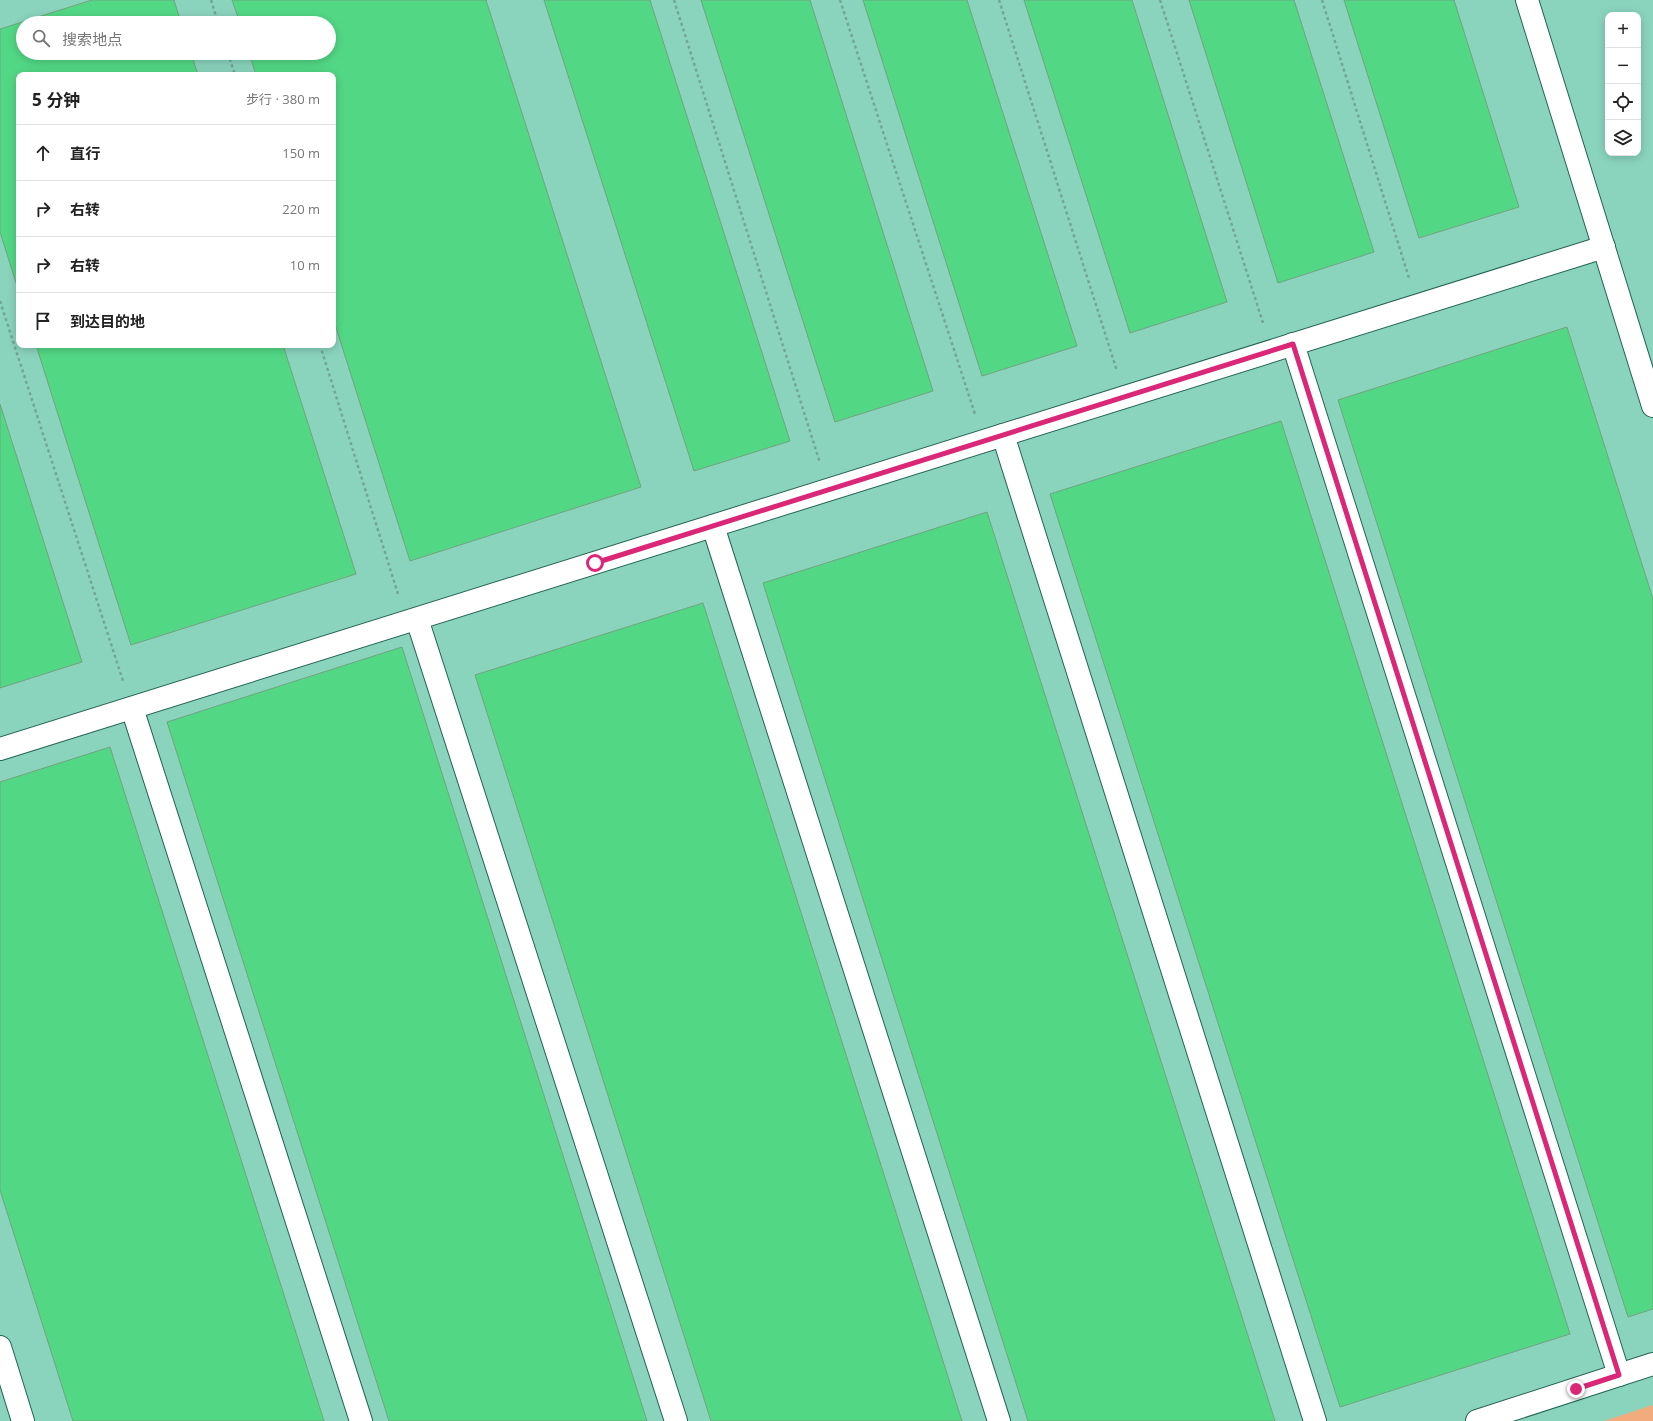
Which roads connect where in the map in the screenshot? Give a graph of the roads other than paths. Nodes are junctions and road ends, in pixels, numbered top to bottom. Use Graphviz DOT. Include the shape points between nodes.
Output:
graph roads {
  1 [pos="1527,0"];
  2 [pos="1604,247"];
  3 [pos="1293,344"];
  4 [pos="1653,406"];
  5 [pos="993,438"];
  6 [pos="713,526"];
  7 [pos="412,620"];
  8 [pos="132,708"];
  9 [pos="0,749"];
  10 [pos="0,1348"];
  11 [pos="1653,1364"];
  12 [pos="1619,1375"];
  13 [pos="24,1421"];
  14 [pos="361,1421"];
  15 [pos="676,1421"];
  16 [pos="999,1421"];
  17 [pos="1315,1421"];
  18 [pos="1477,1421"];
  1 -- 2 [label="lane"];
  2 -- 3 [label="lane"];
  2 -- 4 [label="lane"];
  3 -- 5 [label="lane"];
  3 -- 12 [label="lane"];
  5 -- 6 [label="lane"];
  5 -- 17 [label="lane"];
  6 -- 7 [label="lane"];
  6 -- 16 [label="lane"];
  7 -- 8 [label="lane"];
  7 -- 15 [label="lane"];
  8 -- 9 [label="lane"];
  8 -- 14 [label="lane"];
  10 -- 13 [label="lane"];
  11 -- 12 [label="lane"];
  12 -- 18 [label="lane"];
}
